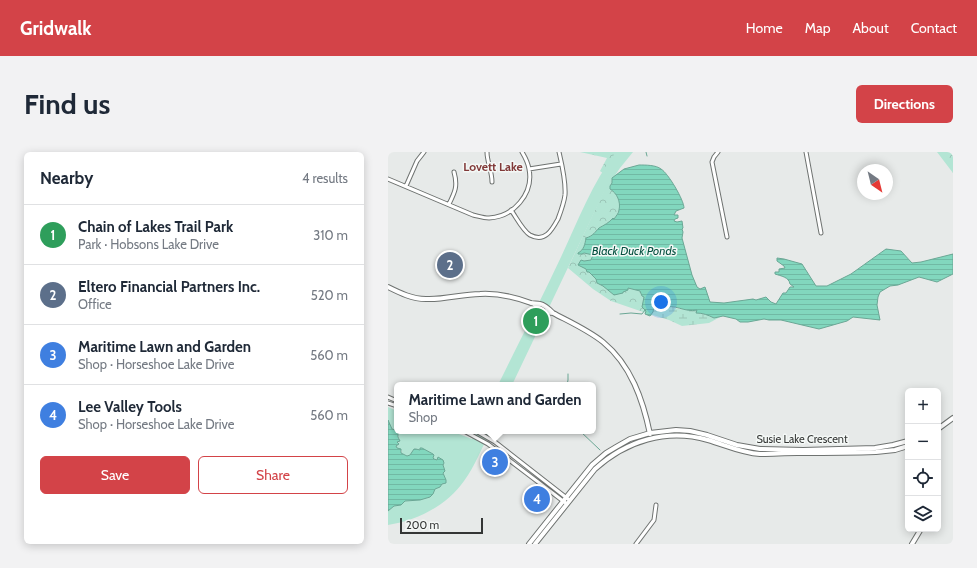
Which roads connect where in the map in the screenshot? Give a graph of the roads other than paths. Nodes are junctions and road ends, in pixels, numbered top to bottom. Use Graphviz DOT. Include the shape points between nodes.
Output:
graph roads {
  1 [pos="424,152"];
  2 [pos="487,152"];
  3 [pos="522,152"];
  4 [pos="559,152"];
  5 [pos="718,152"];
  6 [pos="806,152"];
  7 [pos="561,164"];
  8 [pos="529,169"];
  9 [pos="454,172"];
  10 [pos="388,179"];
  11 [pos="492,182"];
  12 [pos="406,186"];
  13 [pos="449,204"];
  14 [pos="511,210"];
  15 [pos="821,233"];
  16 [pos="727,237"];
  17 [pos="388,287"];
  18 [pos="953,418"];
  19 [pos="941,427"];
  20 [pos="470,434"];
  21 [pos="481,434"];
  22 [pos="651,435"];
  23 [pos="905,442"];
  24 [pos="905,447"];
  25 [pos="566,501"];
  26 [pos="656,505"];
  27 [pos="919,532"];
  28 [pos="529,544"];
  29 [pos="535,544"];
  30 [pos="636,544"];
  31 [pos="912,544"];
  1 -- 12 [label="street"];
  2 -- 11 [label="street"];
  3 -- 8 [label="street"];
  4 -- 7 [label="street"];
  5 -- 16 [label="street" via="712,162"];
  6 -- 15 [label="street"];
  7 -- 8 [label="street"];
  7 -- 14 [label="street" via="564,198 551,232 541,237 530,235"];
  8 -- 14 [label="street" via="530,181 527,192"];
  9 -- 13 [label="street" via="456,186"];
  10 -- 12 [label="street"];
  12 -- 13 [label="street"];
  13 -- 14 [label="street" via="484,218 501,216"];
  17 -- 22 [label="street" via="420,299 480,294 514,297 534,304 547,313 553,313 591,334 611,349 627,369 639,394"];
  18 -- 19 [label="street"];
  20 -- 25 [label="street" via="488,444"];
  21 -- 25 [label="street" via="495,442"];
  22 -- 23 [label="street, Susie Lake Crescent" via="676,430 690,431 760,449 875,448"];
  22 -- 24 [label="street, Susie Lake Crescent" via="707,439 759,454 876,452"];
  22 -- 25 [label="street, Susie Lake Crescent" via="603,462"];
  25 -- 28 [label="street, Susie Lake Crescent"];
  25 -- 29 [label="street, Susie Lake Crescent"];
  26 -- 30 [label="street" via="654,520"];
  27 -- 31 [label="street"];
}
